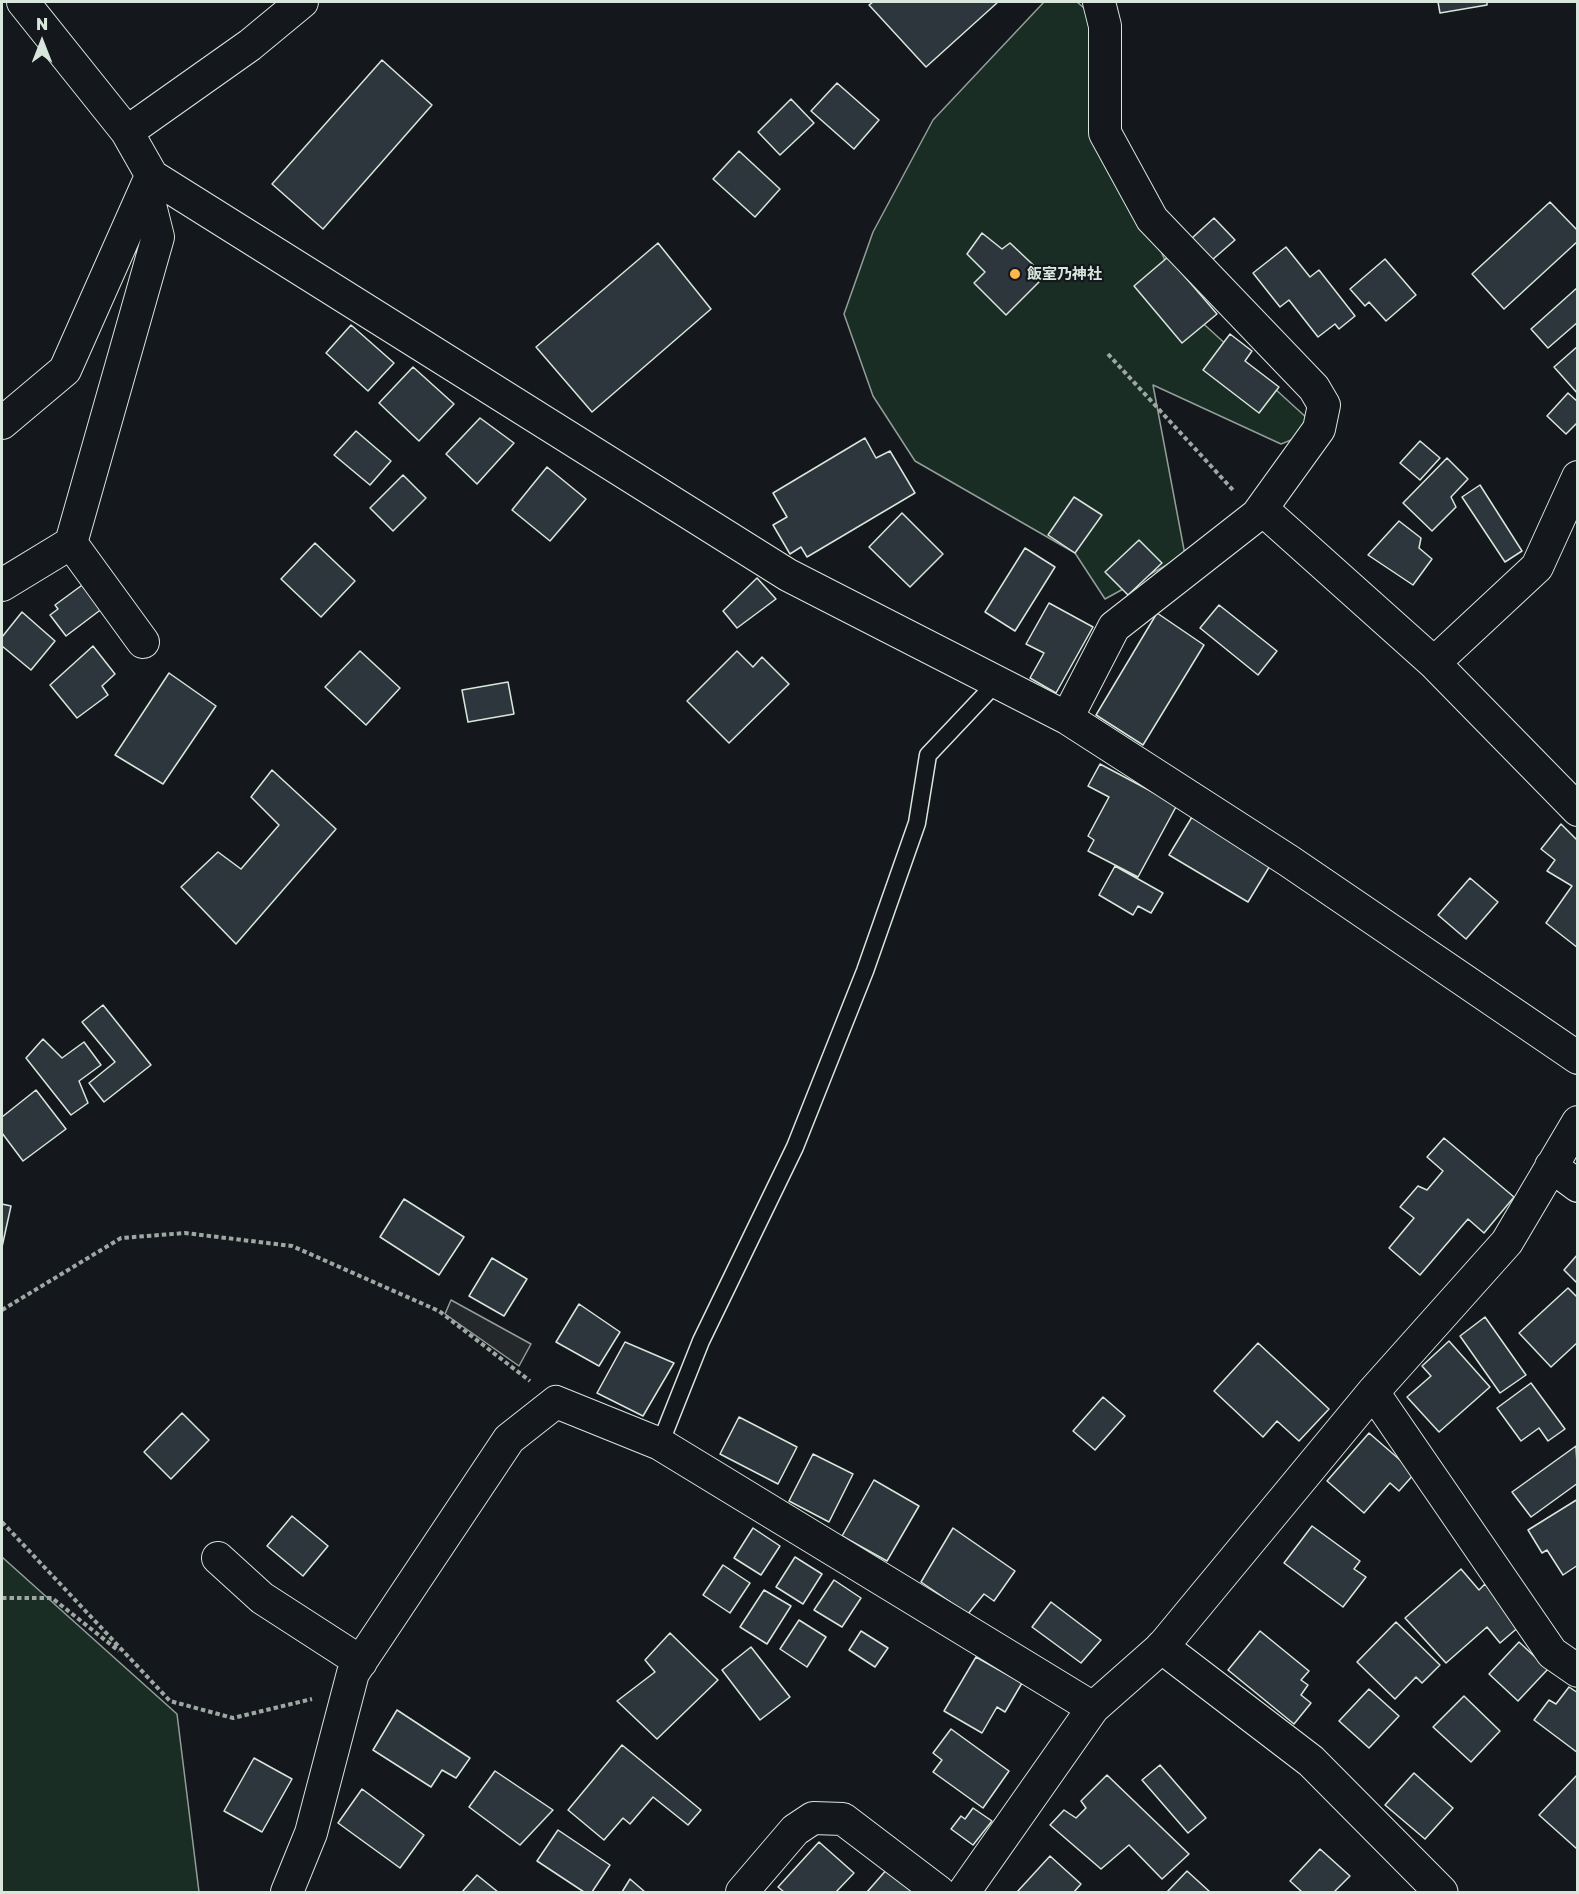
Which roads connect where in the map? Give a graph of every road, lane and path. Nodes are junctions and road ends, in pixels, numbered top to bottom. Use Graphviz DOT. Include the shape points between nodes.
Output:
graph roads {
  1 [pos="23,2"];
  2 [pos="302,2"];
  3 [pos="1099,2"];
  4 [pos="127,132"];
  5 [pos="149,182"];
  6 [pos="1108,354"];
  7 [pos="2,423"];
  8 [pos="1578,477"];
  9 [pos="1260,512"];
  10 [pos="71,543"];
  11 [pos="2,585"];
  12 [pos="143,642"];
  13 [pos="1434,663"];
  14 [pos="997,682"];
  15 [pos="1067,718"];
  16 [pos="1578,810"];
  17 [pos="1578,1058"];
  18 [pos="1578,1122"];
  19 [pos="1551,1166"];
  20 [pos="1578,1186"];
  21 [pos="2,1310"];
  22 [pos="1373,1392"];
  23 [pos="556,1402"];
  24 [pos="660,1444"];
  25 [pos="2,1522"];
  26 [pos="219,1558"];
  27 [pos="2,1598"];
  28 [pos="1162,1647"];
  29 [pos="129,1658"];
  30 [pos="357,1667"];
  31 [pos="1578,1671"];
  32 [pos="1093,1708"];
  33 [pos="287,1893"];
  34 [pos="742,1893"];
  35 [pos="939,1893"];
  36 [pos="964,1893"];
  37 [pos="1441,1893"];
  1 -- 4 [label="street"];
  2 -- 4 [label="street" via="250,45"];
  3 -- 9 [label="street" via="1106,26 1106,133 1152,219 1314,388 1324,405 1319,429"];
  4 -- 5 [label="street"];
  5 -- 7 [label="street" via="65,370"];
  5 -- 10 [label="street" via="158,237"];
  5 -- 14 [label="street" via="788,575"];
  6 -- 9 [label="path"];
  8 -- 13 [label="street" via="1537,567"];
  9 -- 13 [label="street"];
  9 -- 15 [label="street" via="1114,627"];
  10 -- 11 [label="street"];
  10 -- 12 [label="street"];
  13 -- 16 [label="street"];
  14 -- 15 [label="street"];
  14 -- 24 [label="lane" via="928,755 917,823 865,970 795,1147 701,1341"];
  15 -- 17 [label="street" via="1289,861"];
  18 -- 19 [label="street"];
  19 -- 20 [label="street"];
  19 -- 22 [label="street" via="1507,1242"];
  21 -- 23 [label="path" via="122,1238 185,1233 292,1246 445,1314"];
  22 -- 28 [label="street"];
  22 -- 31 [label="street" via="1552,1653"];
  23 -- 24 [label="street"];
  23 -- 30 [label="street" via="509,1439"];
  24 -- 32 [label="street"];
  25 -- 29 [label="path"];
  26 -- 30 [label="street" via="262,1598"];
  27 -- 29 [label="path" via="52,1598"];
  28 -- 32 [label="street"];
  28 -- 37 [label="street" via="1311,1761"];
  29 -- 30 [label="path" via="170,1701 233,1718 307,1702"];
  30 -- 33 [label="street" via="311,1833"];
  32 -- 36 [label="street"];
  34 -- 35 [label="street" via="795,1830 813,1818 843,1820"];
}
